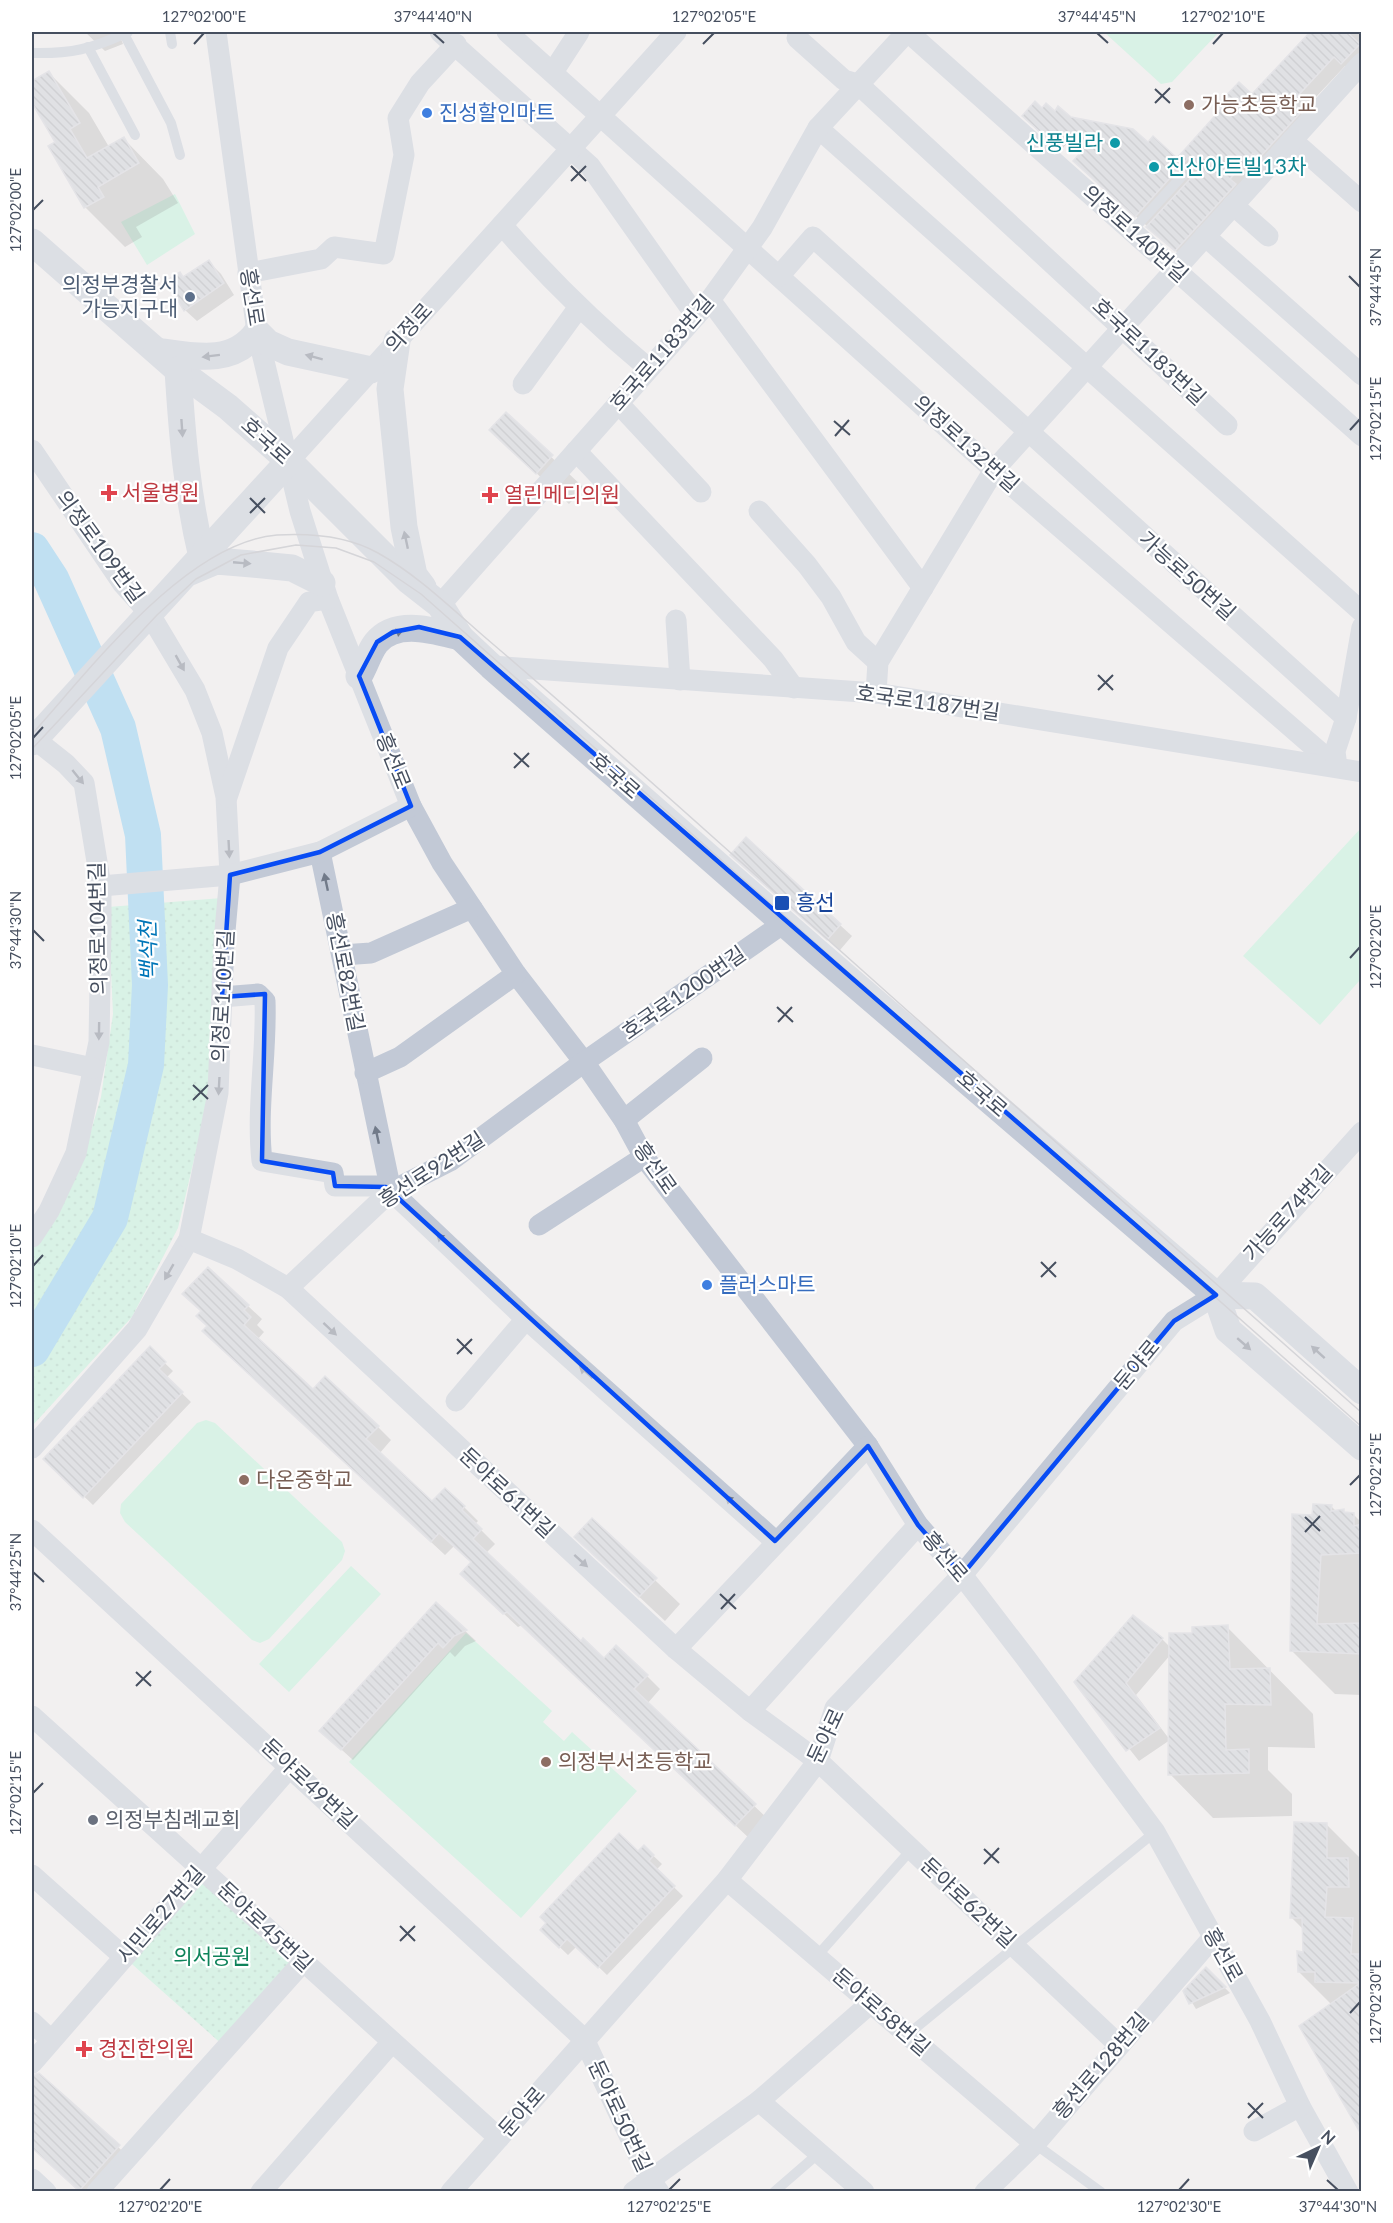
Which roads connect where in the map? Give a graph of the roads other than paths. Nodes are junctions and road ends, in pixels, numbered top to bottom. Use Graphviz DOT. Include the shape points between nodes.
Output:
graph roads {
  1 [pos="170,32"];
  2 [pos="216,32"];
  3 [pos="507,32"];
  4 [pos="579,32"];
  5 [pos="676,32"];
  6 [pos="907,32"];
  7 [pos="126,33"];
  8 [pos="448,38"];
  9 [pos="797,38"];
  10 [pos="172,44"];
  11 [pos="88,47"];
  12 [pos="32,53"];
  13 [pos="1362,63"];
  14 [pos="553,72"];
  15 [pos="858,84"];
  16 [pos="601,115"];
  17 [pos="818,128"];
  18 [pos="135,135"];
  19 [pos="1292,140"];
  20 [pos="571,148"];
  21 [pos="180,155"];
  22 [pos="1194,163"];
  23 [pos="1362,202"];
  24 [pos="1233,205"];
  25 [pos="502,225"];
  26 [pos="1132,231"];
  27 [pos="1205,236"];
  28 [pos="1268,236"];
  29 [pos="32,242"];
  30 [pos="749,248"];
  31 [pos="1175,270"];
  32 [pos="248,273"];
  33 [pos="779,276"];
  34 [pos="710,300"];
  35 [pos="579,307"];
  36 [pos="696,316"];
  37 [pos="1122,328"];
  38 [pos="257,332"];
  39 [pos="397,341"];
  40 [pos="156,351"];
  41 [pos="648,368"];
  42 [pos="1086,368"];
  43 [pos="178,370"];
  44 [pos="371,370"];
  45 [pos="1362,375"];
  46 [pos="523,384"];
  47 [pos="618,403"];
  48 [pos="1227,425"];
  49 [pos="1028,433"];
  50 [pos="1362,436"];
  51 [pos="32,450"];
  52 [pos="576,451"];
  53 [pos="289,461"];
  54 [pos="994,470"];
  55 [pos="701,492"];
  56 [pos="759,511"];
  57 [pos="194,565"];
  58 [pos="923,588"];
  59 [pos="325,591"];
  60 [pos="434,599"];
  61 [pos="1362,612"];
  62 [pos="145,619"];
  63 [pos="676,620"];
  64 [pos="1362,627"];
  65 [pos="460,637"];
  66 [pos="878,662"];
  67 [pos="491,666"];
  68 [pos="359,676"];
  69 [pos="680,680"];
  70 [pos="794,688"];
  71 [pos="876,693"];
  72 [pos="1346,718"];
  73 [pos="32,740"];
  74 [pos="1337,767"];
  75 [pos="1362,772"];
  76 [pos="226,797"];
  77 [pos="411,806"];
  78 [pos="320,852"];
  79 [pos="230,875"];
  80 [pos="101,886"];
  81 [pos="472,908"];
  82 [pos="784,923"];
  83 [pos="342,955"];
  84 [pos="516,974"];
  85 [pos="222,997"];
  86 [pos="32,1055"];
  87 [pos="702,1058"];
  88 [pos="584,1062"];
  89 [pos="93,1068"];
  90 [pos="365,1072"];
  91 [pos="624,1120"];
  92 [pos="1362,1132"];
  93 [pos="644,1157"];
  94 [pos="389,1189"];
  95 [pos="539,1225"];
  96 [pos="32,1237"];
  97 [pos="189,1239"];
  98 [pos="288,1288"];
  99 [pos="1216,1295"];
  100 [pos="526,1319"];
  101 [pos="1362,1391"];
  102 [pos="456,1401"];
  103 [pos="868,1446"];
  104 [pos="1362,1447"];
  105 [pos="32,1448"];
  106 [pos="918,1525"];
  107 [pos="32,1530"];
  108 [pos="775,1541"];
  109 [pos="962,1575"];
  110 [pos="676,1649"];
  111 [pos="750,1711"];
  112 [pos="32,1716"];
  113 [pos="818,1761"];
  114 [pos="290,1767"];
  115 [pos="1155,1832"];
  116 [pos="911,1850"];
  117 [pos="202,1869"];
  118 [pos="32,1875"];
  119 [pos="727,1880"];
  120 [pos="1213,1937"];
  121 [pos="1016,1948"];
  122 [pos="817,1956"];
  123 [pos="124,1957"];
  124 [pos="303,1962"];
  125 [pos="872,2002"];
  126 [pos="32,2022"];
  127 [pos="907,2035"];
  128 [pos="584,2039"];
  129 [pos="51,2040"];
  130 [pos="392,2042"];
  131 [pos="1119,2044"];
  132 [pos="32,2063"];
  133 [pos="759,2101"];
  134 [pos="1300,2106"];
  135 [pos="1254,2132"];
  136 [pos="499,2138"];
  137 [pos="1035,2144"];
  138 [pos="819,2153"];
  139 [pos="32,2179"];
  140 [pos="647,2187"];
  141 [pos="46,2192"];
  142 [pos="97,2192"];
  143 [pos="261,2192"];
  144 [pos="451,2192"];
  145 [pos="774,2192"];
  146 [pos="864,2192"];
  147 [pos="985,2192"];
  148 [pos="1101,2192"];
  149 [pos="1348,2192"];
  1 -- 10 [label="lane"];
  2 -- 32 [label="street, 흥선로"];
  3 -- 14 [label="street, 의정로132번길"];
  4 -- 14 [label="street"];
  5 -- 16 [label="street, 의정로"];
  6 -- 15 [label="street, 호국로1183번길"];
  6 -- 26 [label="street, 의정로140번길"];
  7 -- 11 [label="lane"];
  7 -- 21 [label="lane" via="171,123"];
  8 -- 20 [label="street"];
  8 -- 32 [label="street" via="398,118 404,155 384,254 334,247 321,259"];
  9 -- 15 [label="street, 호국로1183번길" via="844,80"];
  11 -- 12 [label="lane" via="66,54"];
  11 -- 18 [label="lane"];
  13 -- 19 [label="street"];
  14 -- 16 [label="street, 의정로132번길"];
  15 -- 17 [label="street, 호국로1183번길"];
  15 -- 37 [label="street, 호국로1183번길"];
  16 -- 20 [label="street, 의정로"];
  16 -- 30 [label="street, 의정로132번길"];
  17 -- 30 [label="street, 호국로1183번길"];
  17 -- 42 [label="street"];
  19 -- 23 [label="street"];
  19 -- 24 [label="street"];
  20 -- 25 [label="street, 의정로"];
  20 -- 36 [label="street" via="590,166"];
  22 -- 26 [label="lane"];
  24 -- 27 [label="street"];
  24 -- 28 [label="street"];
  25 -- 35 [label="street"];
  25 -- 39 [label="street, 의정로"];
  26 -- 31 [label="street, 의정로140번길"];
  27 -- 31 [label="street"];
  27 -- 45 [label="street"];
  29 -- 40 [label="street, 호국로"];
  30 -- 33 [label="street, 의정로132번길"];
  30 -- 34 [label="street, 호국로1183번길"];
  31 -- 37 [label="street"];
  31 -- 50 [label="street, 의정로140번길"];
  32 -- 38 [label="street, 흥선로"];
  33 -- 49 [label="street, 가능로50번길" via="813,237"];
  33 -- 54 [label="street, 의정로132번길"];
  34 -- 36 [label="street, 호국로1183번길"];
  34 -- 58 [label="street"];
  35 -- 41 [label="street"];
  35 -- 46 [label="street"];
  36 -- 41 [label="street, 호국로1183번길"];
  37 -- 42 [label="street"];
  37 -- 48 [label="street, 호국로1183번길"];
  38 -- 40 [label="street, one-way" via="248,346 216,356"];
  44 -- 38 [label="street, one-way" via="288,352 268,343"];
  38 -- 53 [label="street, 흥선로"];
  39 -- 44 [label="street, 의정로"];
  60 -- 39 [label="street, one-way" via="414,575 404,527 390,389"];
  40 -- 43 [label="street, 호국로"];
  41 -- 47 [label="street, 호국로1183번길"];
  42 -- 49 [label="street"];
  42 -- 61 [label="street"];
  43 -- 53 [label="street, 호국로" via="228,407"];
  43 -- 57 [label="street, one-way"];
  44 -- 53 [label="street, 의정로"];
  47 -- 52 [label="street, 호국로1183번길"];
  47 -- 55 [label="street"];
  49 -- 54 [label="street"];
  49 -- 72 [label="street, 가능로50번길"];
  51 -- 62 [label="street, 의정로109번길"];
  52 -- 60 [label="street, 호국로1183번길"];
  52 -- 70 [label="street" via="772,659"];
  53 -- 57 [label="street, 의정로"];
  53 -- 59 [label="street, 흥선로"];
  53 -- 60 [label="street, 호국로" via="408,580"];
  54 -- 58 [label="street"];
  54 -- 74 [label="street, 의정로132번길"];
  56 -- 66 [label="street" via="819,581 856,642"];
  57 -- 59 [label="street, one-way" via="216,561 292,568"];
  57 -- 62 [label="street, 의정로"];
  58 -- 66 [label="street"];
  59 -- 68 [label="street, 흥선로"];
  59 -- 76 [label="street" via="309,602 278,648"];
  60 -- 65 [label="street, 호국로"];
  62 -- 73 [label="street, 의정로"];
  62 -- 76 [label="street, 의정로110번길, one-way" via="195,690 212,733"];
  63 -- 69 [label="street"];
  64 -- 72 [label="street"];
  65 -- 67 [label="street, 호국로"];
  68 -- 65 [label="street, one-way" via="377,642 393,632 419,627"];
  66 -- 71 [label="street"];
  67 -- 69 [label="street, 호국로1187번길"];
  67 -- 82 [label="street, 호국로"];
  68 -- 77 [label="street, 흥선로"];
  69 -- 70 [label="street, 호국로1187번길"];
  70 -- 71 [label="street, 호국로1187번길"];
  71 -- 74 [label="street, 호국로1187번길"];
  72 -- 74 [label="street" via="1335,751"];
  73 -- 80 [label="street, 의정로104번길, one-way" via="66,764 84,783"];
  74 -- 75 [label="street, 호국로1187번길"];
  76 -- 79 [label="street, 의정로110번길, one-way"];
  77 -- 78 [label="street"];
  77 -- 81 [label="street, 흥선로"];
  78 -- 79 [label="street"];
  83 -- 78 [label="street, 흥선로82번길, one-way"];
  79 -- 80 [label="street"];
  79 -- 85 [label="street, 의정로110번길"];
  80 -- 89 [label="street, 의정로104번길, one-way" via="99,1042"];
  81 -- 83 [label="street" via="371,953"];
  81 -- 84 [label="street, 흥선로"];
  82 -- 88 [label="street, 호국로1200번길"];
  82 -- 99 [label="street, 호국로"];
  83 -- 90 [label="street, 흥선로82번길"];
  84 -- 88 [label="street, 흥선로"];
  84 -- 90 [label="street" via="400,1057"];
  85 -- 94 [label="street" via="258,994 265,1001 259,1137 262,1161 333,1173 335,1186"];
  85 -- 97 [label="street, 의정로110번길, one-way" via="218,1093"];
  86 -- 89 [label="street"];
  87 -- 91 [label="street"];
  88 -- 91 [label="street, 흥선로"];
  88 -- 94 [label="street, 흥선로92번길" via="450,1161"];
  89 -- 96 [label="street, 의정로104번길" via="76,1153"];
  94 -- 90 [label="street, 흥선로82번길, one-way"];
  91 -- 93 [label="street, 흥선로"];
  92 -- 99 [label="street, 가능로74번길"];
  93 -- 95 [label="street"];
  93 -- 103 [label="street, 흥선로"];
  94 -- 98 [label="street, 흥선로92번길"];
  100 -- 94 [label="street, one-way"];
  97 -- 98 [label="street, 둔야로61번길" via="237,1259"];
  97 -- 105 [label="street, 의정로110번길, one-way" via="137,1329"];
  98 -- 110 [label="street, 둔야로61번길, one-way"];
  101 -- 99 [label="street, one-way" via="1254,1296"];
  99 -- 104 [label="street, one-way" via="1228,1330"];
  99 -- 109 [label="street, 둔야로" via="1174,1322"];
  100 -- 102 [label="street"];
  108 -- 100 [label="street, one-way"];
  103 -- 106 [label="street, 흥선로"];
  103 -- 108 [label="street"];
  106 -- 109 [label="street, 흥선로"];
  106 -- 111 [label="street"];
  107 -- 114 [label="street, 둔야로49번길"];
  108 -- 110 [label="street"];
  109 -- 113 [label="street, 둔야로" via="835,1708"];
  109 -- 115 [label="street, 흥선로"];
  110 -- 111 [label="street, 둔야로61번길"];
  111 -- 113 [label="street, 둔야로61번길"];
  112 -- 117 [label="street, 둔야로45번길"];
  113 -- 116 [label="street, 둔야로62번길"];
  113 -- 119 [label="street, 둔야로"];
  114 -- 117 [label="street, 시민로27번길"];
  114 -- 128 [label="street, 둔야로49번길"];
  115 -- 120 [label="street, 흥선로"];
  115 -- 121 [label="lane"];
  116 -- 121 [label="street, 둔야로62번길"];
  116 -- 122 [label="lane"];
  117 -- 123 [label="street, 시민로27번길"];
  117 -- 124 [label="street, 둔야로45번길"];
  118 -- 123 [label="street"];
  119 -- 122 [label="street, 둔야로58번길"];
  119 -- 128 [label="street, 둔야로"];
  120 -- 131 [label="street, 흥선로128번길"];
  120 -- 134 [label="street, 흥선로" via="1260,2021"];
  121 -- 127 [label="lane"];
  121 -- 131 [label="street, 둔야로62번길"];
  122 -- 125 [label="street, 둔야로58번길"];
  123 -- 129 [label="street, 시민로27번길"];
  124 -- 130 [label="street, 둔야로45번길"];
  124 -- 142 [label="street"];
  125 -- 127 [label="street, 둔야로58번길"];
  125 -- 133 [label="street"];
  126 -- 129 [label="street"];
  127 -- 137 [label="street, 둔야로58번길"];
  128 -- 136 [label="street, 둔야로"];
  128 -- 140 [label="street, 둔야로50번길"];
  129 -- 132 [label="street, 시민로27번길"];
  130 -- 136 [label="street, 둔야로45번길"];
  130 -- 143 [label="street"];
  131 -- 137 [label="street, 흥선로128번길"];
  133 -- 138 [label="street"];
  133 -- 140 [label="street"];
  134 -- 135 [label="street"];
  134 -- 149 [label="street, 흥선로"];
  136 -- 144 [label="street, 둔야로"];
  137 -- 147 [label="street, 흥선로128번길"];
  137 -- 148 [label="lane"];
  138 -- 145 [label="lane"];
  138 -- 146 [label="street"];
  139 -- 141 [label="street"];
}
